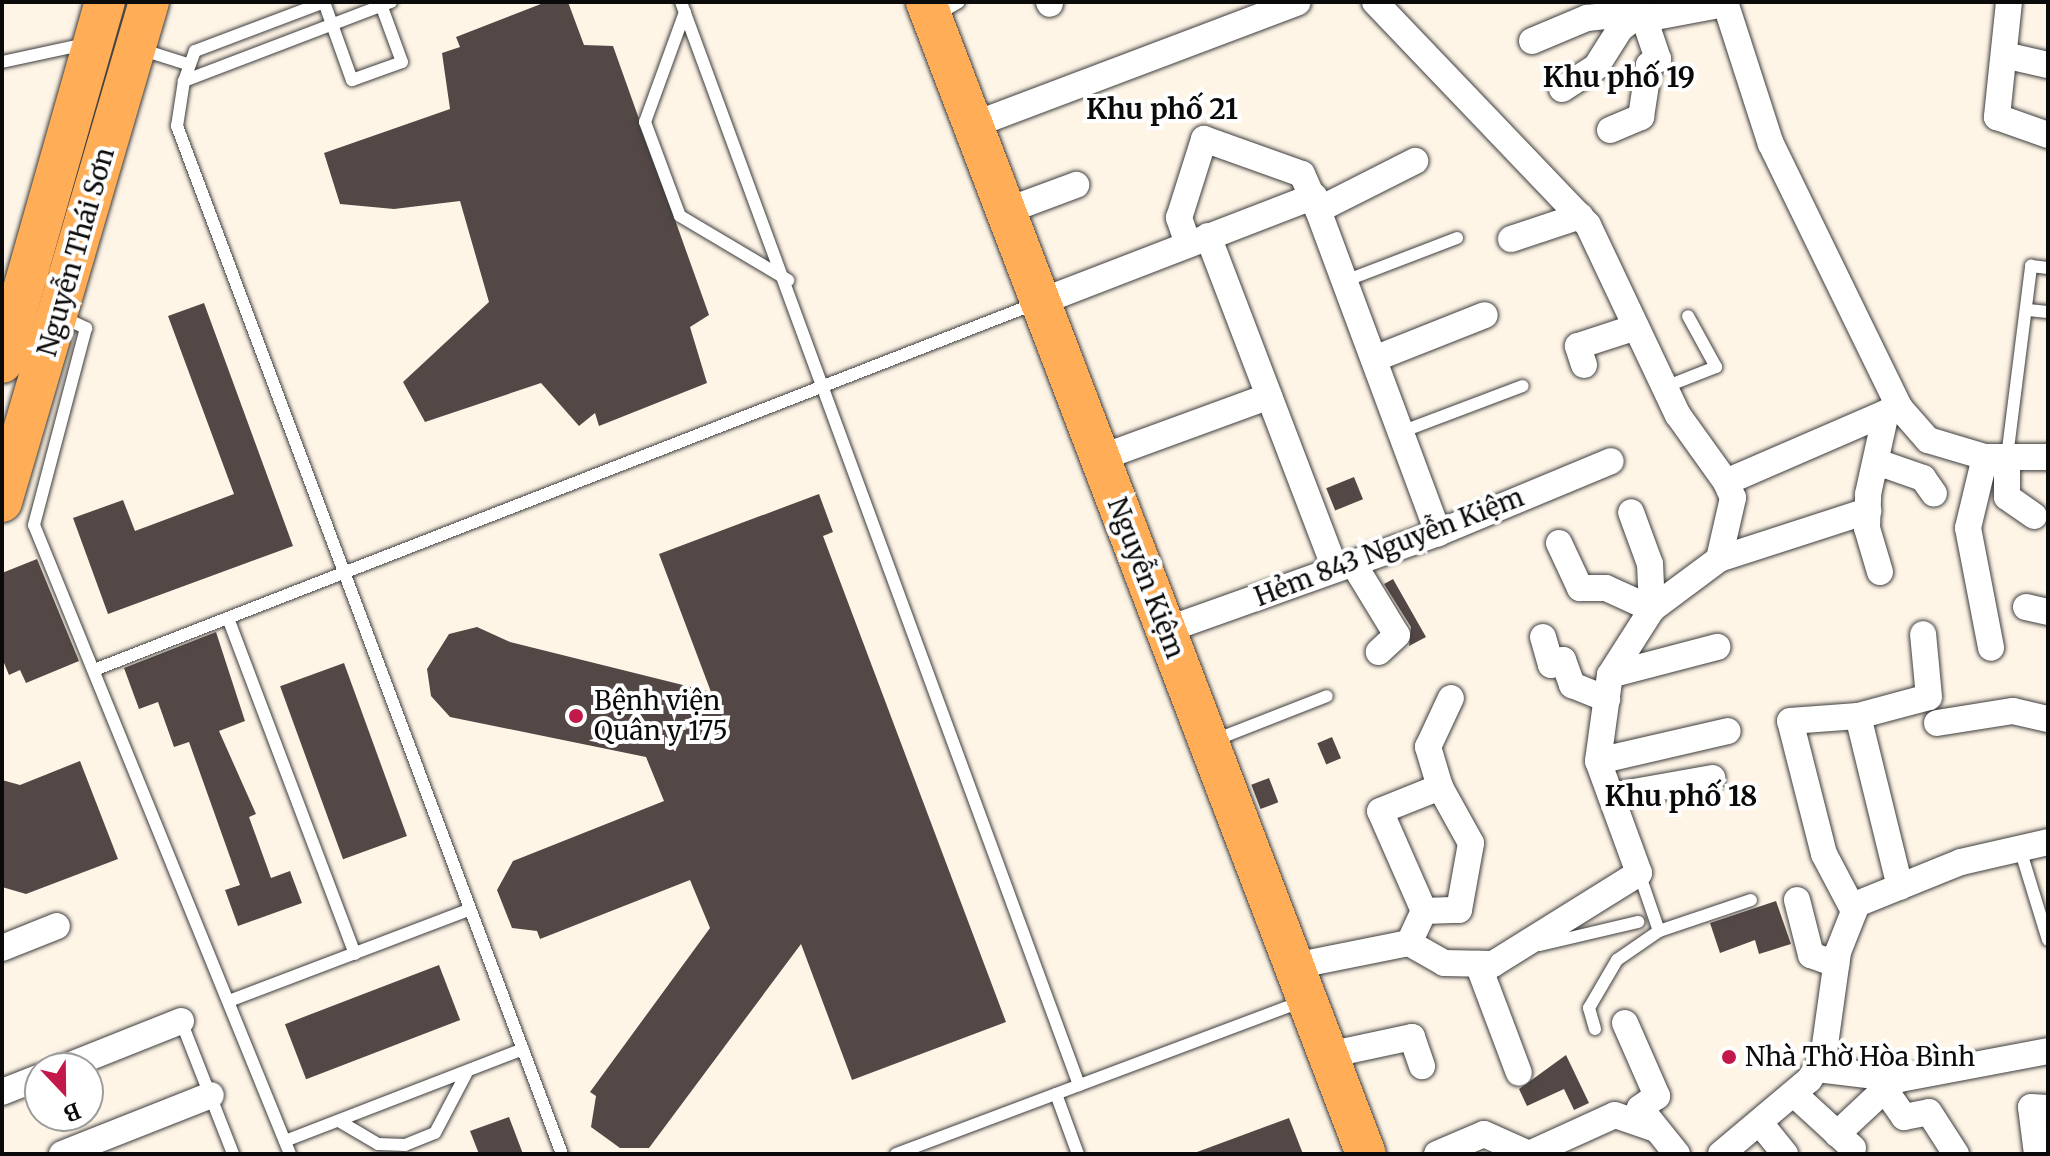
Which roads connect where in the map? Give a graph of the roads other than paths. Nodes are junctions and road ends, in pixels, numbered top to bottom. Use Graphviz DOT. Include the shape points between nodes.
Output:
graph roads {
  1 [pos="105,2"];
  2 [pos="149,2"];
  3 [pos="324,2"];
  4 [pos="1298,2"];
  5 [pos="1375,2"];
  6 [pos="2009,2"];
  7 [pos="384,3"];
  8 [pos="1727,3"];
  9 [pos="683,7"];
  10 [pos="939,7"];
  11 [pos="1641,7"];
  12 [pos="331,25"];
  13 [pos="1532,41"];
  14 [pos="93,42"];
  15 [pos="136,47"];
  16 [pos="2004,55"];
  17 [pos="2,62"];
  18 [pos="190,65"];
  19 [pos="2048,65"];
  20 [pos="184,81"];
  21 [pos="1562,89"];
  22 [pos="973,125"];
  23 [pos="1610,130"];
  24 [pos="2048,135"];
  25 [pos="1415,161"];
  26 [pos="1076,185"];
  27 [pos="1316,203"];
  28 [pos="1006,211"];
  29 [pos="1580,216"];
  30 [pos="1457,238"];
  31 [pos="1511,239"];
  32 [pos="1198,240"];
  33 [pos="2048,268"];
  34 [pos="788,280"];
  35 [pos="1345,281"];
  36 [pos="1040,302"];
  37 [pos="2028,310"];
  38 [pos="9,312"];
  39 [pos="2048,312"];
  40 [pos="57,315"];
  41 [pos="1485,315"];
  42 [pos="1688,316"];
  43 [pos="1636,327"];
  44 [pos="1374,359"];
  45 [pos="2,363"];
  46 [pos="1584,365"];
  47 [pos="826,385"];
  48 [pos="1523,386"];
  49 [pos="1665,387"];
  50 [pos="1269,396"];
  51 [pos="1893,410"];
  52 [pos="1401,432"];
  53 [pos="1996,457"];
  54 [pos="2048,457"];
  55 [pos="1100,458"];
  56 [pos="1611,461"];
  57 [pos="1877,462"];
  58 [pos="1726,482"];
  59 [pos="1934,494"];
  60 [pos="2,502"];
  61 [pos="1868,511"];
  62 [pos="1631,512"];
  63 [pos="2034,516"];
  64 [pos="1438,533"];
  65 [pos="1559,543"];
  66 [pos="1719,559"];
  67 [pos="1344,566"];
  68 [pos="1880,572"];
  69 [pos="340,574"];
  70 [pos="1652,609"];
  71 [pos="228,618"];
  72 [pos="1166,630"];
  73 [pos="1923,634"];
  74 [pos="1543,637"];
  75 [pos="1717,647"];
  76 [pos="1991,648"];
  77 [pos="1379,652"];
  78 [pos="94,670"];
  79 [pos="1608,687"];
  80 [pos="1327,696"];
  81 [pos="1451,698"];
  82 [pos="1858,716"];
  83 [pos="2048,719"];
  84 [pos="1937,723"];
  85 [pos="1728,731"];
  86 [pos="1209,742"];
  87 [pos="1598,761"];
  88 [pos="1712,778"];
  89 [pos="1440,787"];
  90 [pos="1611,796"];
  91 [pos="2048,842"];
  92 [pos="2020,849"];
  93 [pos="1639,873"];
  94 [pos="1900,887"];
  95 [pos="1751,900"];
  96 [pos="1797,900"];
  97 [pos="468,910"];
  98 [pos="1424,911"];
  99 [pos="1854,911"];
  100 [pos="1638,922"];
  101 [pos="57,926"];
  102 [pos="1659,931"];
  103 [pos="2048,940"];
  104 [pos="1409,943"];
  105 [pos="2,948"];
  106 [pos="1517,950"];
  107 [pos="355,954"];
  108 [pos="1478,964"];
  109 [pos="1836,964"];
  110 [pos="1301,983"];
  111 [pos="229,1001"];
  112 [pos="181,1021"];
  113 [pos="1625,1023"];
  114 [pos="1595,1029"];
  115 [pos="523,1049"];
  116 [pos="2048,1051"];
  117 [pos="103,1052"];
  118 [pos="1328,1055"];
  119 [pos="1422,1066"];
  120 [pos="1817,1069"];
  121 [pos="1519,1073"];
  122 [pos="466,1074"];
  123 [pos="24,1083"];
  124 [pos="1880,1084"];
  125 [pos="1079,1085"];
  126 [pos="2,1092"];
  127 [pos="1056,1094"];
  128 [pos="1794,1094"];
  129 [pos="211,1095"];
  130 [pos="2048,1108"];
  131 [pos="339,1121"];
  132 [pos="1760,1123"];
  133 [pos="1656,1129"];
  134 [pos="285,1141"];
  135 [pos="62,1154"];
  136 [pos="233,1154"];
  137 [pos="290,1154"];
  138 [pos="562,1154"];
  139 [pos="896,1154"];
  140 [pos="1078,1154"];
  141 [pos="1366,1154"];
  142 [pos="1437,1154"];
  143 [pos="1677,1154"];
  144 [pos="1721,1154"];
  145 [pos="1785,1154"];
  146 [pos="1956,1154"];
  147 [pos="2037,1154"];
  1 -- 14 [label="main road, Nguyễn Thái Sơn"];
  2 -- 15 [label="main road, Nguyễn Thái Sơn"];
  3 -- 12 [label="lane"];
  3 -- 18 [label="lane" via="195,51"];
  4 -- 22 [label="street"];
  5 -- 29 [label="street"];
  6 -- 16 [label="street"];
  7 -- 12 [label="lane"];
  7 -- 12 [label="lane" via="402,62 352,80"];
  8 -- 11 [label="street" via="1650,18"];
  8 -- 51 [label="street" via="1771,144"];
  9 -- 34 [label="lane"];
  9 -- 34 [label="lane" via="645,122 680,216"];
  10 -- 22 [label="main road, Nguyễn Kiệm"];
  11 -- 13 [label="street" via="1587,18"];
  11 -- 21 [label="street" via="1596,67"];
  11 -- 23 [label="street" via="1658,59 1649,65 1641,117"];
  12 -- 20 [label="lane"];
  14 -- 15 [label="main road"];
  14 -- 17 [label="lane"];
  14 -- 38 [label="main road, Nguyễn Thái Sơn"];
  15 -- 18 [label="lane"];
  15 -- 40 [label="main road, Nguyễn Thái Sơn"];
  16 -- 19 [label="street"];
  16 -- 24 [label="street" via="1997,117"];
  18 -- 20 [label="lane"];
  20 -- 69 [label="lane" via="177,126"];
  22 -- 28 [label="main road, Nguyễn Kiệm"];
  25 -- 27 [label="street"];
  26 -- 28 [label="street"];
  27 -- 32 [label="street"];
  27 -- 32 [label="street" via="1302,174 1204,139 1179,218"];
  27 -- 35 [label="street"];
  28 -- 36 [label="main road, Nguyễn Kiệm"];
  29 -- 31 [label="street"];
  29 -- 43 [label="street"];
  30 -- 35 [label="lane"];
  32 -- 36 [label="street"];
  32 -- 50 [label="street"];
  33 -- 37 [label="lane" via="2031,266"];
  34 -- 47 [label="lane"];
  35 -- 44 [label="street"];
  36 -- 47 [label="lane"];
  36 -- 55 [label="main road, Nguyễn Kiệm"];
  37 -- 39 [label="lane"];
  37 -- 53 [label="lane"];
  38 -- 45 [label="main road, Nguyễn Thái Sơn"];
  40 -- 60 [label="main road, Nguyễn Thái Sơn"];
  40 -- 78 [label="lane" via="86,328 34,525"];
  41 -- 44 [label="street"];
  42 -- 49 [label="lane" via="1716,367"];
  43 -- 46 [label="street" via="1578,346"];
  43 -- 49 [label="street"];
  44 -- 52 [label="street"];
  47 -- 69 [label="lane"];
  47 -- 125 [label="lane"];
  48 -- 52 [label="lane"];
  49 -- 58 [label="street"];
  50 -- 55 [label="street"];
  50 -- 67 [label="street"];
  51 -- 53 [label="street" via="1928,440"];
  51 -- 57 [label="street"];
  51 -- 58 [label="street"];
  52 -- 64 [label="street"];
  53 -- 54 [label="street"];
  53 -- 63 [label="street" via="2007,497"];
  53 -- 76 [label="street" via="1968,528"];
  55 -- 72 [label="main road, Nguyễn Kiệm"];
  56 -- 64 [label="street, Hẻm 843 Nguyễn Kiệm"];
  57 -- 59 [label="street" via="1923,478"];
  57 -- 61 [label="street"];
  58 -- 66 [label="street" via="1733,498"];
  61 -- 66 [label="street"];
  61 -- 68 [label="street"];
  62 -- 70 [label="street" via="1650,564"];
  64 -- 67 [label="street, Hẻm 843 Nguyễn Kiệm"];
  65 -- 70 [label="street" via="1580,588 1606,588"];
  66 -- 70 [label="street"];
  67 -- 72 [label="street, Hẻm 843 Nguyễn Kiệm"];
  67 -- 77 [label="street" via="1397,635"];
  69 -- 71 [label="lane"];
  69 -- 97 [label="lane"];
  70 -- 79 [label="street"];
  71 -- 78 [label="lane"];
  71 -- 107 [label="lane"];
  72 -- 86 [label="main road, Nguyễn Kiệm"];
  73 -- 82 [label="street" via="1929,697"];
  74 -- 79 [label="street" via="1551,665 1563,660 1572,685"];
  75 -- 79 [label="street"];
  78 -- 111 [label="lane"];
  79 -- 87 [label="street"];
  80 -- 86 [label="lane"];
  81 -- 89 [label="street" via="1428,747"];
  82 -- 94 [label="street"];
  82 -- 99 [label="street" via="1790,721 1824,854"];
  83 -- 84 [label="street" via="2013,711"];
  85 -- 87 [label="street"];
  86 -- 110 [label="main road, Nguyễn Kiệm"];
  87 -- 90 [label="street"];
  88 -- 90 [label="street"];
  89 -- 98 [label="street" via="1471,843 1459,910"];
  89 -- 98 [label="street" via="1380,811"];
  90 -- 93 [label="street"];
  91 -- 92 [label="street"];
  92 -- 94 [label="street"];
  92 -- 103 [label="lane"];
  93 -- 102 [label="lane"];
  93 -- 106 [label="street"];
  94 -- 99 [label="street"];
  95 -- 102 [label="lane"];
  96 -- 109 [label="street" via="1811,955"];
  97 -- 107 [label="lane"];
  97 -- 115 [label="lane"];
  98 -- 104 [label="street"];
  99 -- 109 [label="street"];
  100 -- 106 [label="lane"];
  101 -- 105 [label="street"];
  102 -- 114 [label="lane" via="1617,960 1589,1008"];
  104 -- 108 [label="street" via="1444,963"];
  104 -- 110 [label="street"];
  106 -- 108 [label="street"];
  107 -- 111 [label="lane"];
  108 -- 121 [label="street"];
  109 -- 120 [label="street"];
  110 -- 118 [label="main road, Nguyễn Kiệm"];
  110 -- 125 [label="lane"];
  111 -- 134 [label="lane"];
  112 -- 117 [label="street"];
  112 -- 129 [label="lane"];
  113 -- 133 [label="street" via="1657,1096 1640,1108"];
  115 -- 122 [label="lane"];
  115 -- 138 [label="lane"];
  116 -- 124 [label="street"];
  118 -- 119 [label="street" via="1412,1037"];
  118 -- 141 [label="main road, Nguyễn Kiệm"];
  120 -- 124 [label="street"];
  120 -- 128 [label="street"];
  122 -- 131 [label="lane"];
  122 -- 131 [label="lane" via="435,1133 405,1145 378,1144"];
  123 -- 126 [label="street"];
  124 -- 128 [label="street" via="1845,1141"];
  124 -- 146 [label="street" via="1904,1117 1929,1112"];
  125 -- 127 [label="lane"];
  127 -- 139 [label="lane"];
  127 -- 140 [label="lane"];
  128 -- 132 [label="street"];
  129 -- 135 [label="street"];
  129 -- 136 [label="lane"];
  130 -- 147 [label="street" via="2031,1107"];
  131 -- 134 [label="lane"];
  132 -- 144 [label="street"];
  132 -- 145 [label="street"];
  133 -- 142 [label="street" via="1615,1115 1529,1154 1484,1134"];
  133 -- 143 [label="street"];
  134 -- 137 [label="lane"];
}
